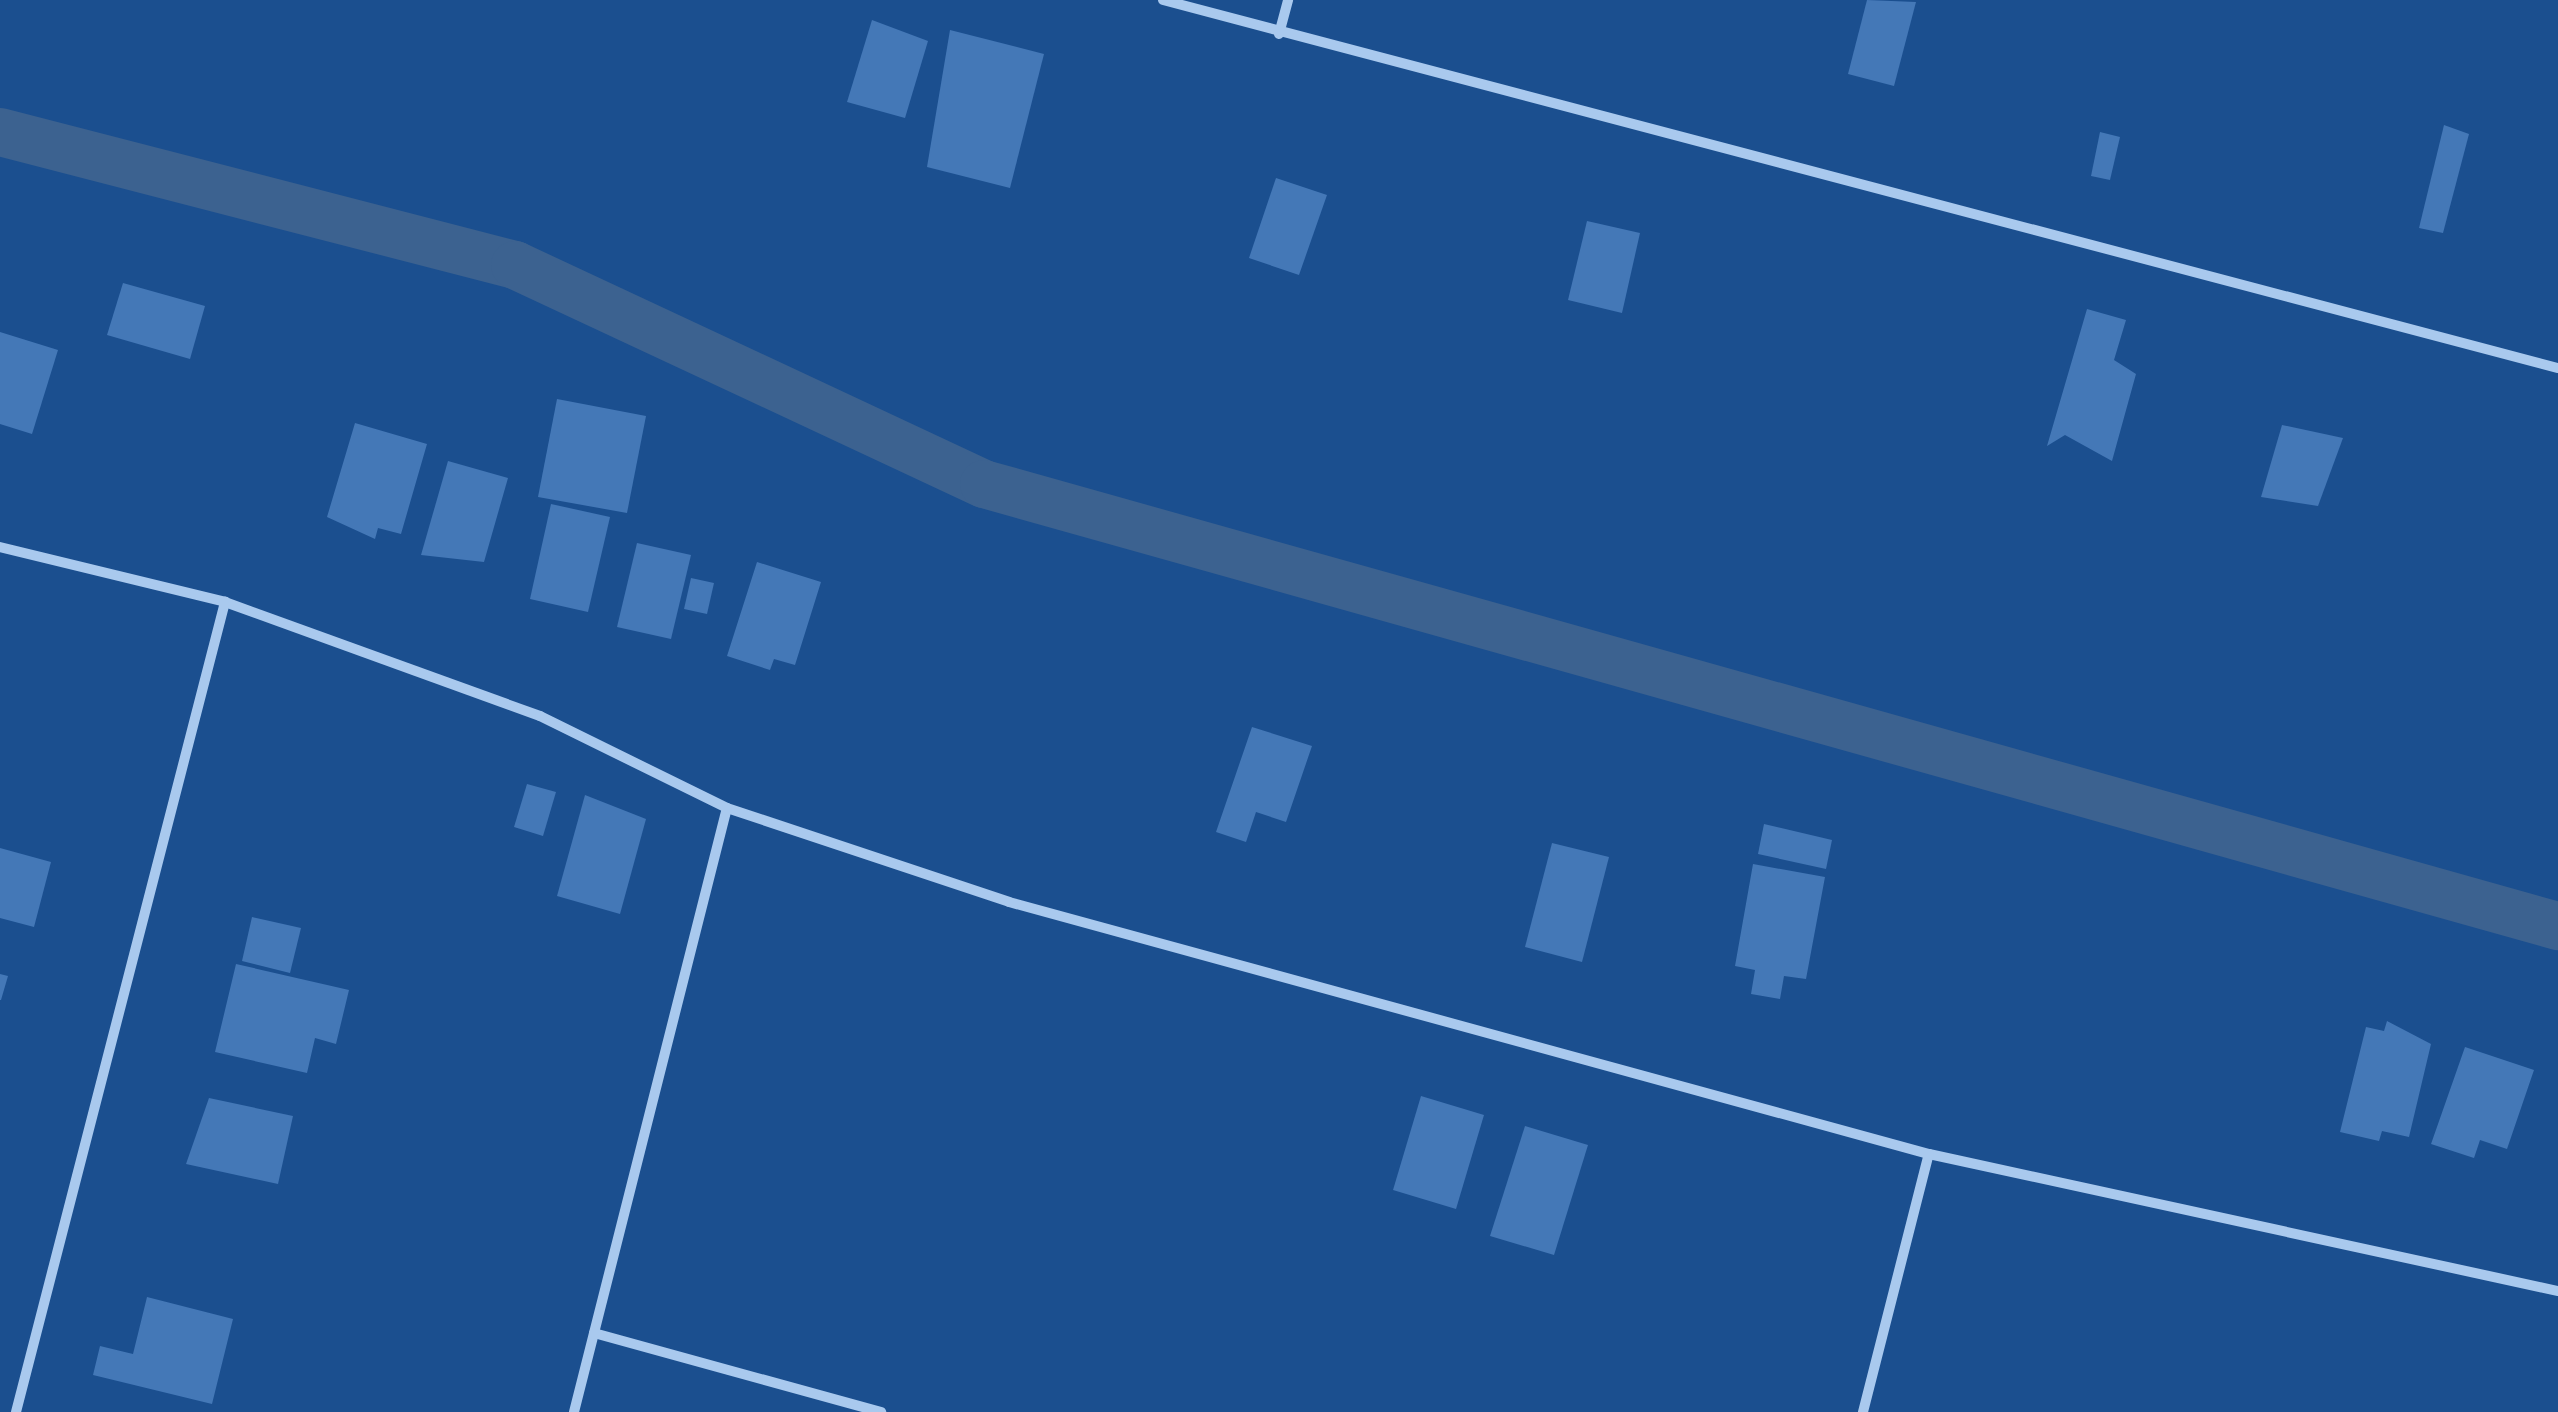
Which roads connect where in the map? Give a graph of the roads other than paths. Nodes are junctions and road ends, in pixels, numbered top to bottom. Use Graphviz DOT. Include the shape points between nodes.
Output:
graph roads {
  1 [pos="1163,0"];
  2 [pos="1288,0"];
  3 [pos="1279,34"];
  4 [pos="2558,368"];
  5 [pos="0,547"];
  6 [pos="225,602"];
  7 [pos="727,808"];
  8 [pos="1929,1154"];
  9 [pos="2558,1291"];
  10 [pos="594,1333"];
  11 [pos="16,1412"];
  12 [pos="574,1412"];
  13 [pos="880,1412"];
  14 [pos="1863,1412"];
  1 -- 3 [label="street"];
  2 -- 3 [label="street"];
  3 -- 4 [label="street"];
  5 -- 6 [label="street"];
  6 -- 7 [label="street" via="540,716"];
  6 -- 11 [label="street"];
  7 -- 8 [label="street" via="1009,902"];
  7 -- 10 [label="street"];
  8 -- 9 [label="street"];
  8 -- 14 [label="street"];
  10 -- 12 [label="street"];
  10 -- 13 [label="street"];
}
